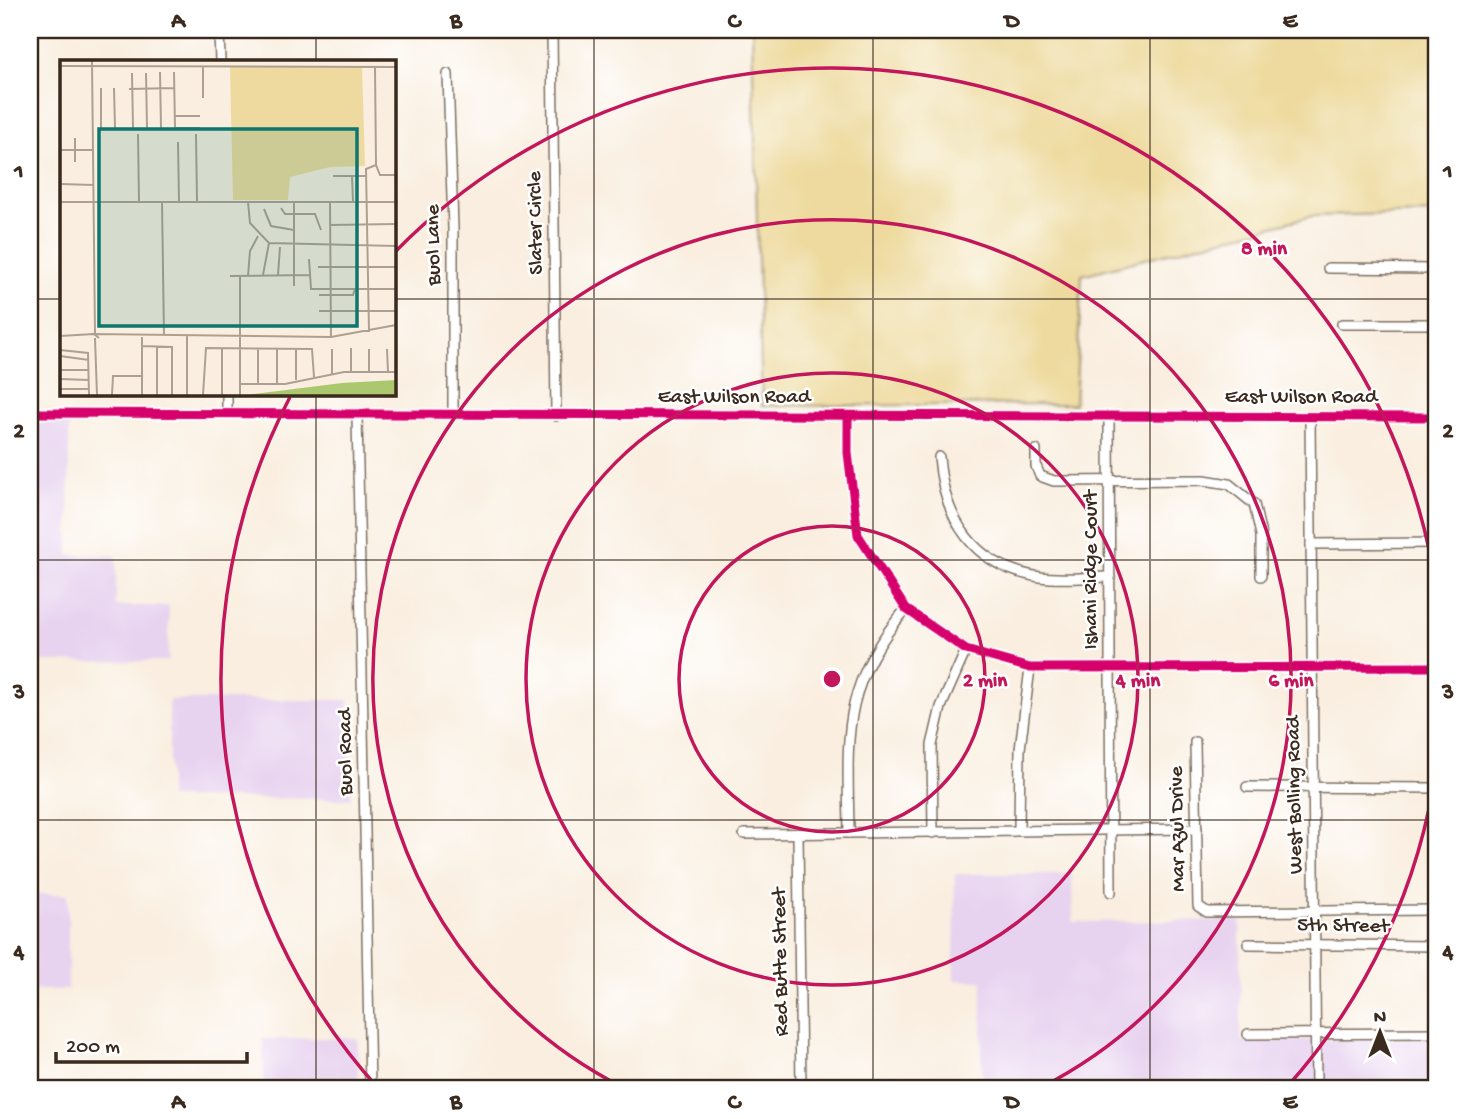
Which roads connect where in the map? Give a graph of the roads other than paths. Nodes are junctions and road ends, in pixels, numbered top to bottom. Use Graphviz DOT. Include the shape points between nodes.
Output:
graph roads {
  1 [pos="219,30"];
  2 [pos="552,30"];
  3 [pos="220,60"];
  4 [pos="448,74"];
  5 [pos="1328,268"];
  6 [pos="1437,269"];
  7 [pos="1437,285"];
  8 [pos="1342,324"];
  9 [pos="1437,324"];
  10 [pos="227,396"];
  11 [pos="30,413"];
  12 [pos="227,414"];
  13 [pos="357,415"];
  14 [pos="453,415"];
  15 [pos="556,416"];
  16 [pos="848,416"];
  17 [pos="1109,416"];
  18 [pos="1310,416"];
  19 [pos="1437,417"];
  20 [pos="1035,450"];
  21 [pos="939,457"];
  22 [pos="1110,482"];
  23 [pos="1437,543"];
  24 [pos="1311,544"];
  25 [pos="1261,576"];
  26 [pos="1110,577"];
  27 [pos="906,610"];
  28 [pos="966,650"];
  29 [pos="1437,667"];
  30 [pos="1030,668"];
  31 [pos="1312,668"];
  32 [pos="1110,669"];
  33 [pos="1195,742"];
  34 [pos="1247,787"];
  35 [pos="1314,788"];
  36 [pos="1437,788"];
  37 [pos="1110,829"];
  38 [pos="1197,829"];
  39 [pos="1019,830"];
  40 [pos="849,833"];
  41 [pos="933,833"];
  42 [pos="744,834"];
  43 [pos="798,834"];
  44 [pos="1111,892"];
  45 [pos="1437,910"];
  46 [pos="1315,911"];
  47 [pos="1248,944"];
  48 [pos="1315,944"];
  49 [pos="1437,946"];
  50 [pos="1437,1033"];
  51 [pos="1248,1034"];
  52 [pos="1316,1034"];
  53 [pos="370,1089"];
  54 [pos="801,1089"];
  55 [pos="1316,1089"];
  1 -- 3 [label="street"];
  2 -- 15 [label="street, Slater Circle"];
  4 -- 14 [label="street, Buol Lane"];
  5 -- 6 [label="street"];
  6 -- 7 [label="street"];
  8 -- 9 [label="street"];
  10 -- 12 [label="street"];
  11 -- 12 [label="street, East Wilson Road"];
  12 -- 13 [label="street, East Wilson Road"];
  13 -- 14 [label="street, East Wilson Road"];
  13 -- 53 [label="street, Buol Road"];
  14 -- 15 [label="street, East Wilson Road"];
  15 -- 16 [label="street, East Wilson Road"];
  16 -- 17 [label="street, East Wilson Road"];
  16 -- 27 [label="street" via="858,535"];
  17 -- 18 [label="street, East Wilson Road"];
  17 -- 22 [label="street, Ishani Ridge Court"];
  18 -- 19 [label="street, East Wilson Road"];
  18 -- 24 [label="street, West Bolling Road"];
  20 -- 22 [label="street" via="1040,477"];
  21 -- 26 [label="street" via="946,501 960,531 979,552 1039,577"];
  22 -- 25 [label="street" via="1204,480 1229,484 1254,504 1261,535"];
  22 -- 26 [label="street, Ishani Ridge Court"];
  23 -- 24 [label="street"];
  24 -- 31 [label="street, West Bolling Road"];
  26 -- 32 [label="street, Ishani Ridge Court"];
  27 -- 28 [label="street"];
  27 -- 40 [label="street" via="872,654 853,704 847,728"];
  28 -- 30 [label="street"];
  28 -- 41 [label="street" via="941,707 932,745"];
  29 -- 31 [label="street"];
  30 -- 32 [label="street"];
  30 -- 39 [label="street" via="1020,748"];
  31 -- 32 [label="street"];
  31 -- 35 [label="street, West Bolling Road"];
  32 -- 37 [label="street, Ishani Ridge Court"];
  33 -- 38 [label="street, Mar Azul Drive"];
  34 -- 35 [label="street"];
  35 -- 36 [label="street"];
  35 -- 46 [label="street, West Bolling Road"];
  37 -- 38 [label="street"];
  37 -- 39 [label="street"];
  37 -- 44 [label="street, Ishani Ridge Court"];
  38 -- 46 [label="street, Mar Azul Drive" via="1198,906 1207,912"];
  39 -- 41 [label="street"];
  40 -- 41 [label="street"];
  40 -- 43 [label="street"];
  42 -- 43 [label="street"];
  43 -- 54 [label="street, Red Butte Street"];
  45 -- 46 [label="street"];
  46 -- 48 [label="street, West Bolling Road"];
  47 -- 48 [label="street, 5th Street"];
  48 -- 49 [label="street, 5th Street"];
  48 -- 52 [label="street, West Bolling Road"];
  50 -- 52 [label="street"];
  51 -- 52 [label="street"];
  52 -- 55 [label="street, West Bolling Road"];
}
